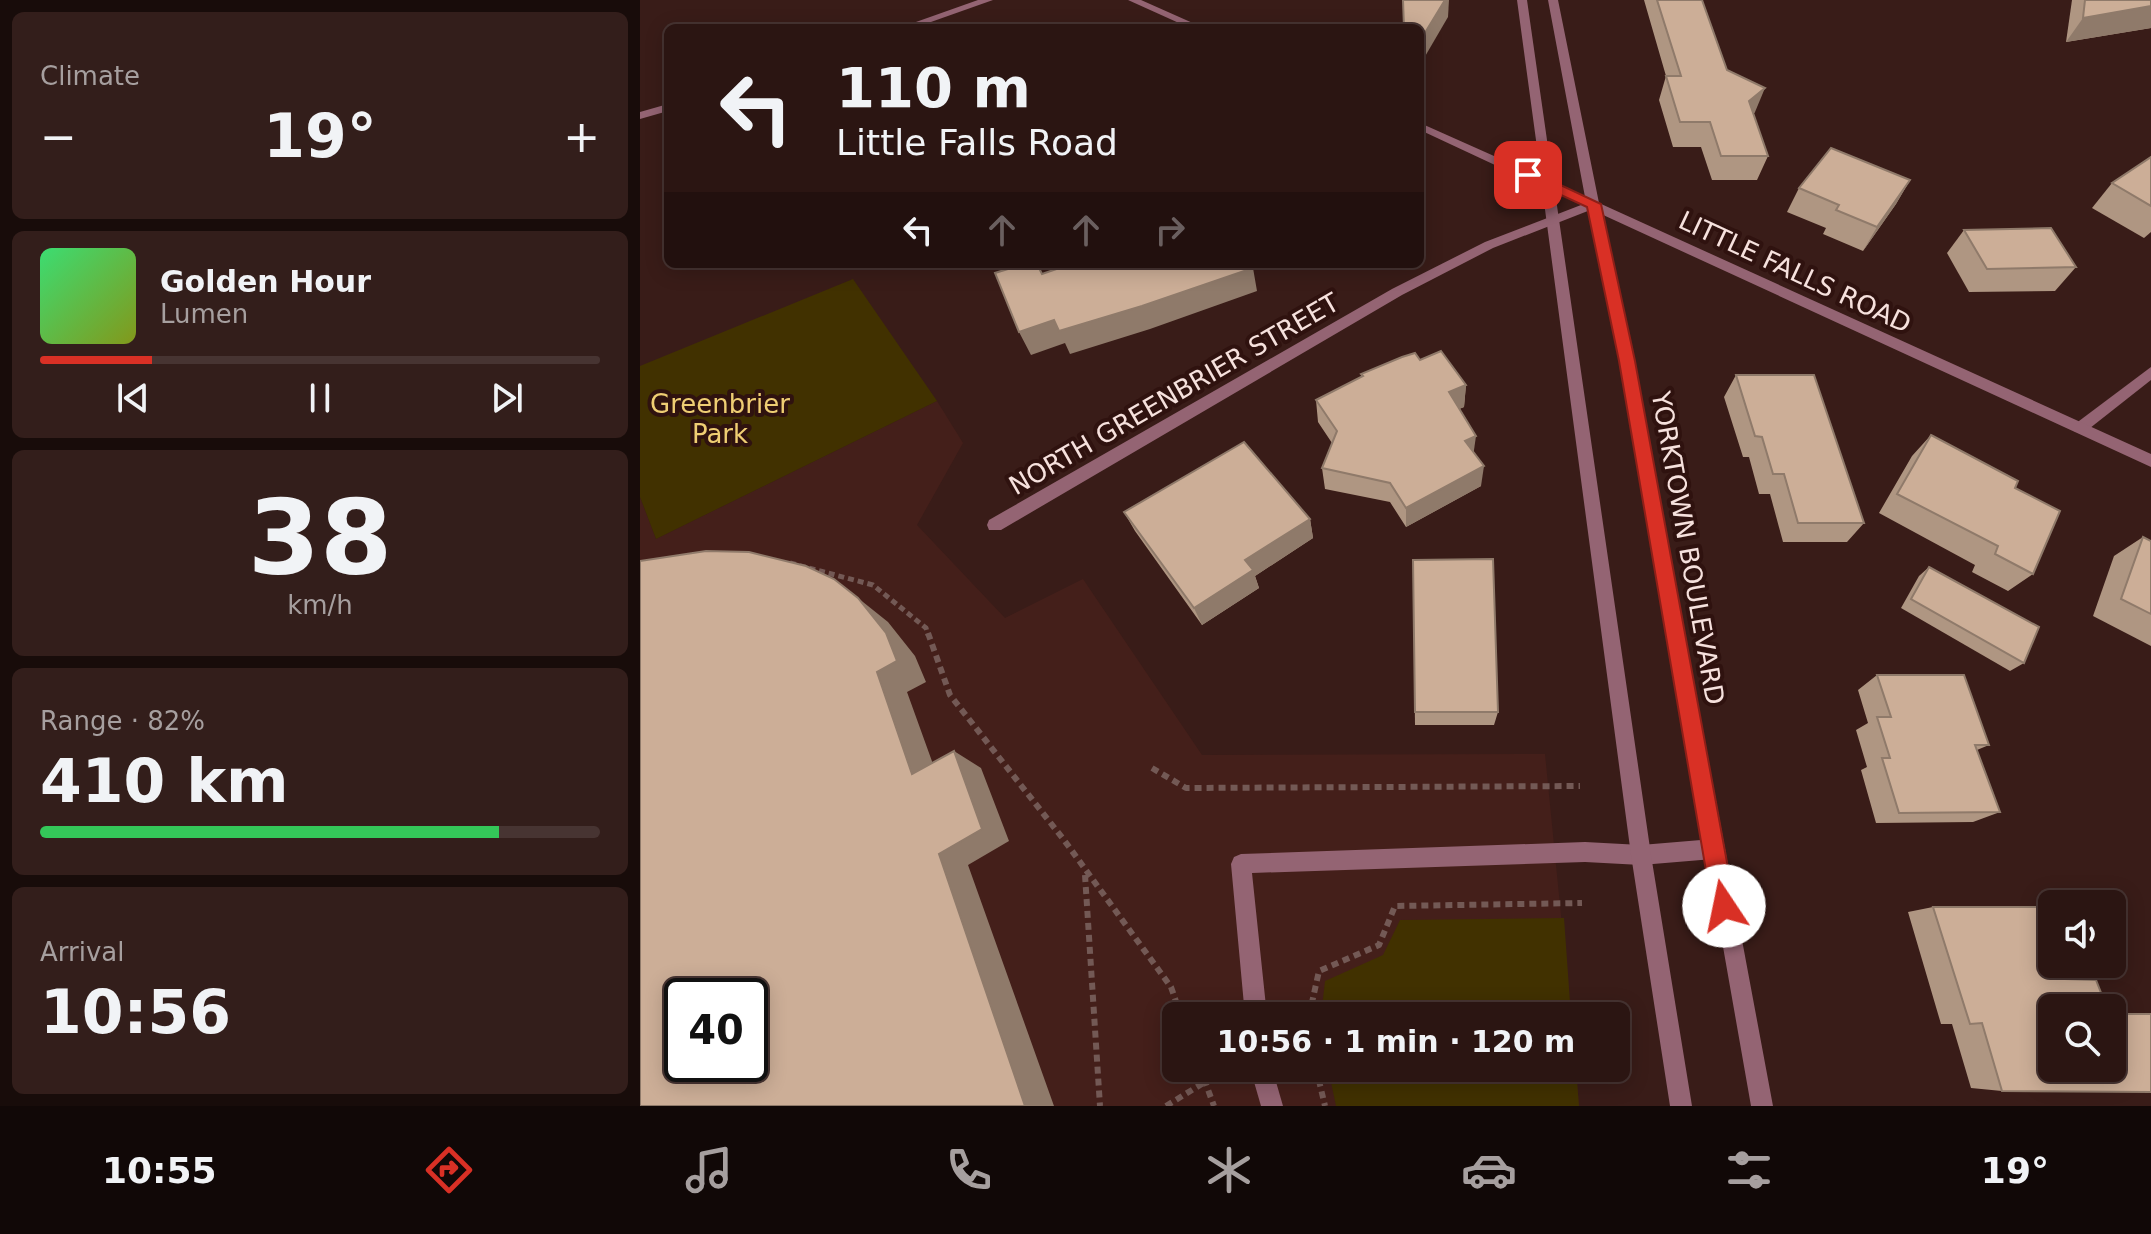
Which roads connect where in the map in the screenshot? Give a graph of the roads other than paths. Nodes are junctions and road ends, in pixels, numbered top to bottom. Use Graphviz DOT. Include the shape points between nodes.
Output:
graph roads {
  1 [pos="988,0"];
  2 [pos="1133,0"];
  3 [pos="1522,0"];
  4 [pos="1553,0"];
  5 [pos="916,24"];
  6 [pos="1190,24"];
  7 [pos="664,108"];
  8 [pos="640,116"];
  9 [pos="1424,128"];
  10 [pos="1548,184"];
  11 [pos="1594,204"];
  12 [pos="1553,220"];
  13 [pos="2151,372"];
  14 [pos="2080,428"];
  15 [pos="2151,461"];
  16 [pos="995,525"];
  17 [pos="1713,849"];
  18 [pos="1641,855"];
  19 [pos="1255,1002"];
  20 [pos="1265,1082"];
  21 [pos="1272,1106"];
  22 [pos="1681,1106"];
  23 [pos="1762,1106"];
  1 -- 5 [label="street"];
  2 -- 6 [label="street"];
  3 -- 10 [label="street"];
  4 -- 11 [label="street, YORKTOWN BOULEVARD"];
  7 -- 8 [label="street"];
  9 -- 10 [label="street, LITTLE FALLS ROAD"];
  10 -- 11 [label="street, LITTLE FALLS ROAD"];
  10 -- 12 [label="street"];
  11 -- 12 [label="street, NORTH GREENBRIER STREET"];
  11 -- 14 [label="street, LITTLE FALLS ROAD"];
  11 -- 17 [label="street, YORKTOWN BOULEVARD"];
  12 -- 16 [label="street, NORTH GREENBRIER STREET" via="1489,245 1397,292"];
  12 -- 18 [label="street"];
  13 -- 14 [label="street"];
  14 -- 15 [label="street, LITTLE FALLS ROAD"];
  17 -- 18 [label="street"];
  17 -- 23 [label="street, YORKTOWN BOULEVARD"];
  18 -- 19 [label="street" via="1585,852 1241,864"];
  18 -- 22 [label="street"];
  20 -- 21 [label="street"];
}
